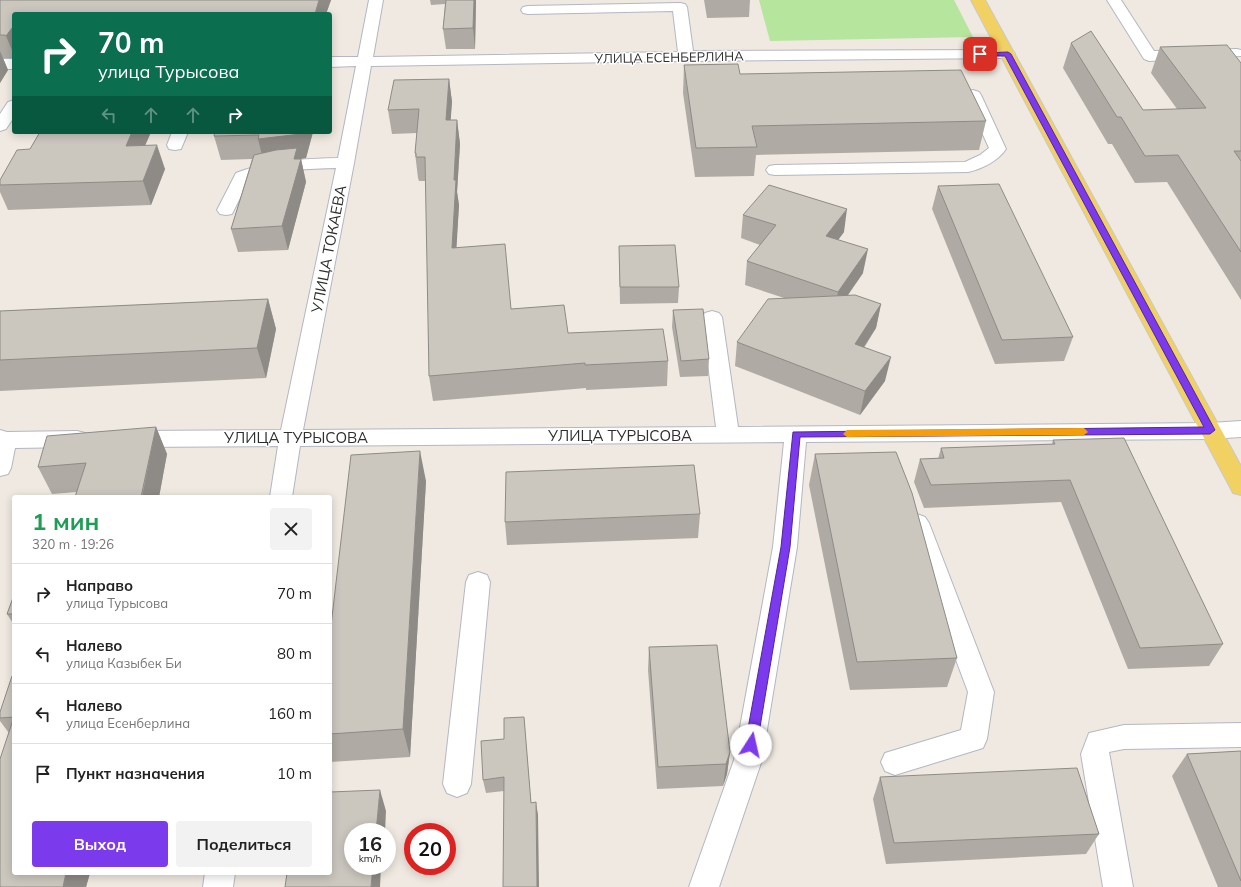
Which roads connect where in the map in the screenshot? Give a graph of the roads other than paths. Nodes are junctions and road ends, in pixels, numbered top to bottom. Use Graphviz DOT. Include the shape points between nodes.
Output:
graph roads {
  1 [pos="376,0"];
  2 [pos="978,0"];
  3 [pos="1114,0"];
  4 [pos="679,4"];
  5 [pos="528,10"];
  6 [pos="1237,52"];
  7 [pos="1008,54"];
  8 [pos="686,56"];
  9 [pos="332,62"];
  10 [pos="364,62"];
  11 [pos="0,64"];
  12 [pos="12,64"];
  13 [pos="960,68"];
  14 [pos="12,108"];
  15 [pos="0,126"];
  16 [pos="346,164"];
  17 [pos="775,170"];
  18 [pos="226,210"];
  19 [pos="712,317"];
  20 [pos="1241,429"];
  21 [pos="1210,430"];
  22 [pos="796,434"];
  23 [pos="728,435"];
  24 [pos="290,438"];
  25 [pos="3,439"];
  26 [pos="0,468"];
  27 [pos="1241,487"];
  28 [pos="281,495"];
  29 [pos="908,500"];
  30 [pos="478,582"];
  31 [pos="1241,735"];
  32 [pos="895,762"];
  33 [pos="457,784"];
  34 [pos="220,875"];
  35 [pos="218,887"];
  36 [pos="704,887"];
  37 [pos="1118,887"];
  1 -- 10 [label="street, УЛИЦА ТОКАЕВА"];
  2 -- 7 [label="main road"];
  3 -- 6 [label="street" via="1149,56"];
  4 -- 5 [label="street"];
  4 -- 8 [label="street"];
  7 -- 13 [label="street, УЛИЦА ЕСЕНБЕРЛИНА"];
  7 -- 21 [label="main road"];
  8 -- 10 [label="street, УЛИЦА ЕСЕНБЕРЛИНА"];
  8 -- 13 [label="street, УЛИЦА ЕСЕНБЕРЛИНА"];
  9 -- 10 [label="street, УЛИЦА ЕСЕНБЕРЛИНА"];
  10 -- 16 [label="street, УЛИЦА ТОКАЕВА"];
  11 -- 12 [label="street"];
  13 -- 17 [label="street" via="998,149 986,159 968,167"];
  14 -- 15 [label="street"];
  16 -- 18 [label="street" via="289,164 257,170 242,176"];
  16 -- 24 [label="street, УЛИЦА ТОКАЕВА"];
  19 -- 23 [label="street"];
  20 -- 21 [label="street, УЛИЦА ТУРЫСОВА"];
  21 -- 22 [label="street, УЛИЦА ТУРЫСОВА" via="888,445"];
  21 -- 27 [label="main road"];
  22 -- 23 [label="street, УЛИЦА ТУРЫСОВА"];
  22 -- 36 [label="street" via="786,547 748,760"];
  23 -- 24 [label="street, УЛИЦА ТУРЫСОВА"];
  24 -- 25 [label="street, УЛИЦА ТУРЫСОВА"];
  24 -- 28 [label="street, УЛИЦА ТОКАЕВА"];
  25 -- 26 [label="street"];
  29 -- 32 [label="street" via="981,692 973,739"];
  30 -- 33 [label="street"];
  31 -- 37 [label="street" via="1124,737 1099,742 1095,754"];
  34 -- 35 [label="street"];
}
